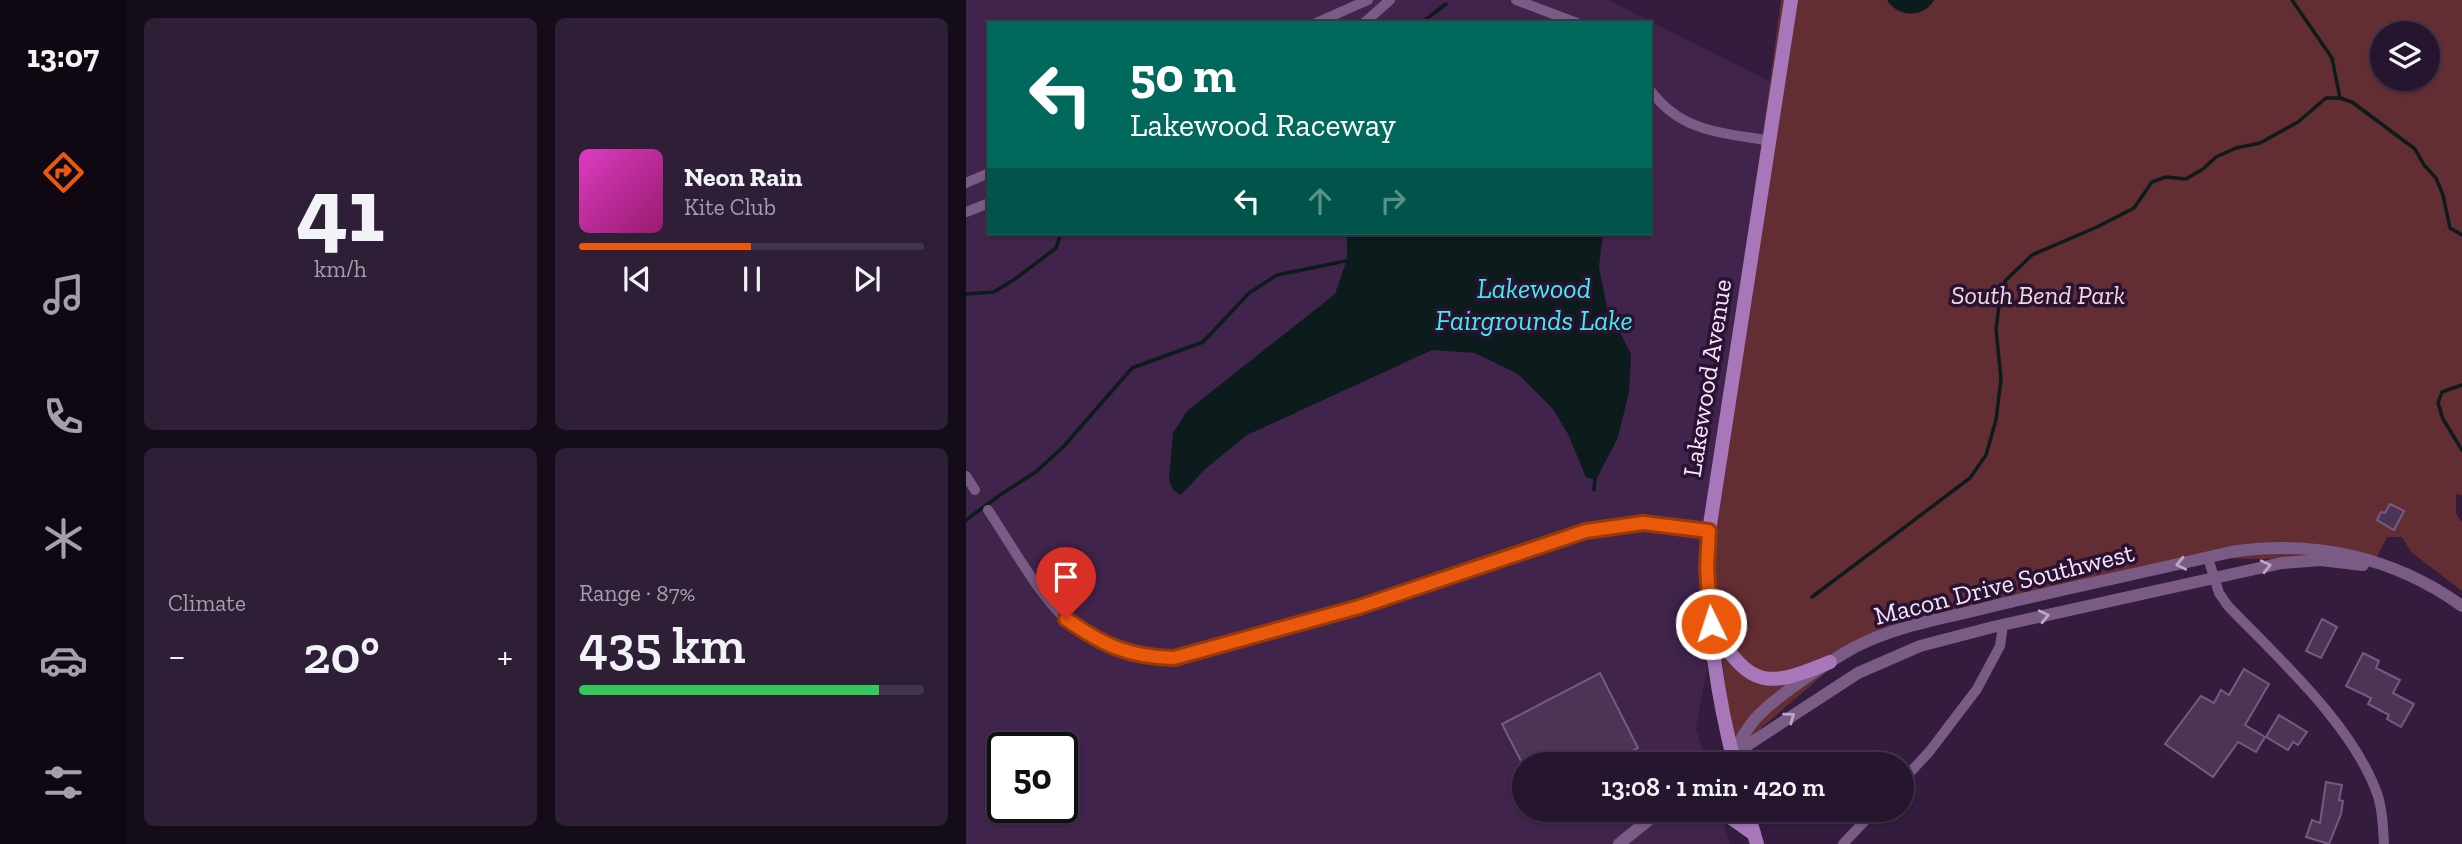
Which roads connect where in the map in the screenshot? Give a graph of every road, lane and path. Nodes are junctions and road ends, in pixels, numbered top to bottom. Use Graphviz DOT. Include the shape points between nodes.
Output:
graph roads {
  1 [pos="1368,0"];
  2 [pos="1390,0"];
  3 [pos="1516,0"];
  4 [pos="1791,0"];
  5 [pos="1321,21"];
  6 [pos="1366,21"];
  7 [pos="1572,21"];
  8 [pos="1652,93"];
  9 [pos="1770,141"];
  10 [pos="987,174"];
  11 [pos="966,183"];
  12 [pos="987,203"];
  13 [pos="966,212"];
  14 [pos="966,476"];
  15 [pos="975,489"];
  16 [pos="988,510"];
  17 [pos="1709,531"];
  18 [pos="2208,558"];
  19 [pos="2393,570"];
  20 [pos="2214,578"];
  21 [pos="2462,606"];
  22 [pos="1711,624"];
  23 [pos="2003,625"];
  24 [pos="1830,662"];
  25 [pos="1733,752"];
  26 [pos="1738,752"];
  27 [pos="1743,752"];
  28 [pos="1914,768"];
  29 [pos="1646,822"];
  30 [pos="1735,822"];
  31 [pos="1751,822"];
  32 [pos="1864,822"];
  33 [pos="1756,839"];
  34 [pos="1619,844"];
  35 [pos="1843,844"];
  36 [pos="2384,844"];
  1 -- 5 [label="street"];
  2 -- 6 [label="street"];
  3 -- 7 [label="street"];
  4 -- 9 [label="main road, Lakewood Avenue"];
  8 -- 9 [label="street" via="1684,122"];
  9 -- 17 [label="main road, Lakewood Avenue"];
  10 -- 11 [label="street"];
  12 -- 13 [label="street"];
  14 -- 15 [label="street"];
  16 -- 17 [label="street" via="1049,603 1066,619 1123,652 1174,658 1359,607 1586,531 1643,523"];
  17 -- 22 [label="main road, Lakewood Avenue"];
  18 -- 19 [label="street, Macon Drive Southwest" via="2296,547 2345,553"];
  18 -- 20 [label="street"];
  18 -- 24 [label="street, Macon Drive Southwest, one-way" via="1914,625 1857,646"];
  20 -- 19 [label="street, Macon Drive Southwest, one-way" via="2321,560"];
  19 -- 21 [label="street, Macon Drive Southwest"];
  23 -- 20 [label="street, Macon Drive Southwest, one-way"];
  20 -- 36 [label="street" via="2228,606 2346,736 2378,797"];
  22 -- 24 [label="main road" via="1738,663 1760,678 1788,678"];
  22 -- 25 [label="main road, Lakewood Avenue"];
  27 -- 23 [label="street, Macon Drive Southwest, one-way" via="1858,673 1920,646"];
  23 -- 28 [label="street" via="2000,646 1977,689"];
  24 -- 26 [label="street, Macon Drive Southwest" via="1756,718"];
  29 -- 34 [label="street"];
  30 -- 33 [label="main road"];
  31 -- 33 [label="main road"];
  32 -- 35 [label="street"];
}
